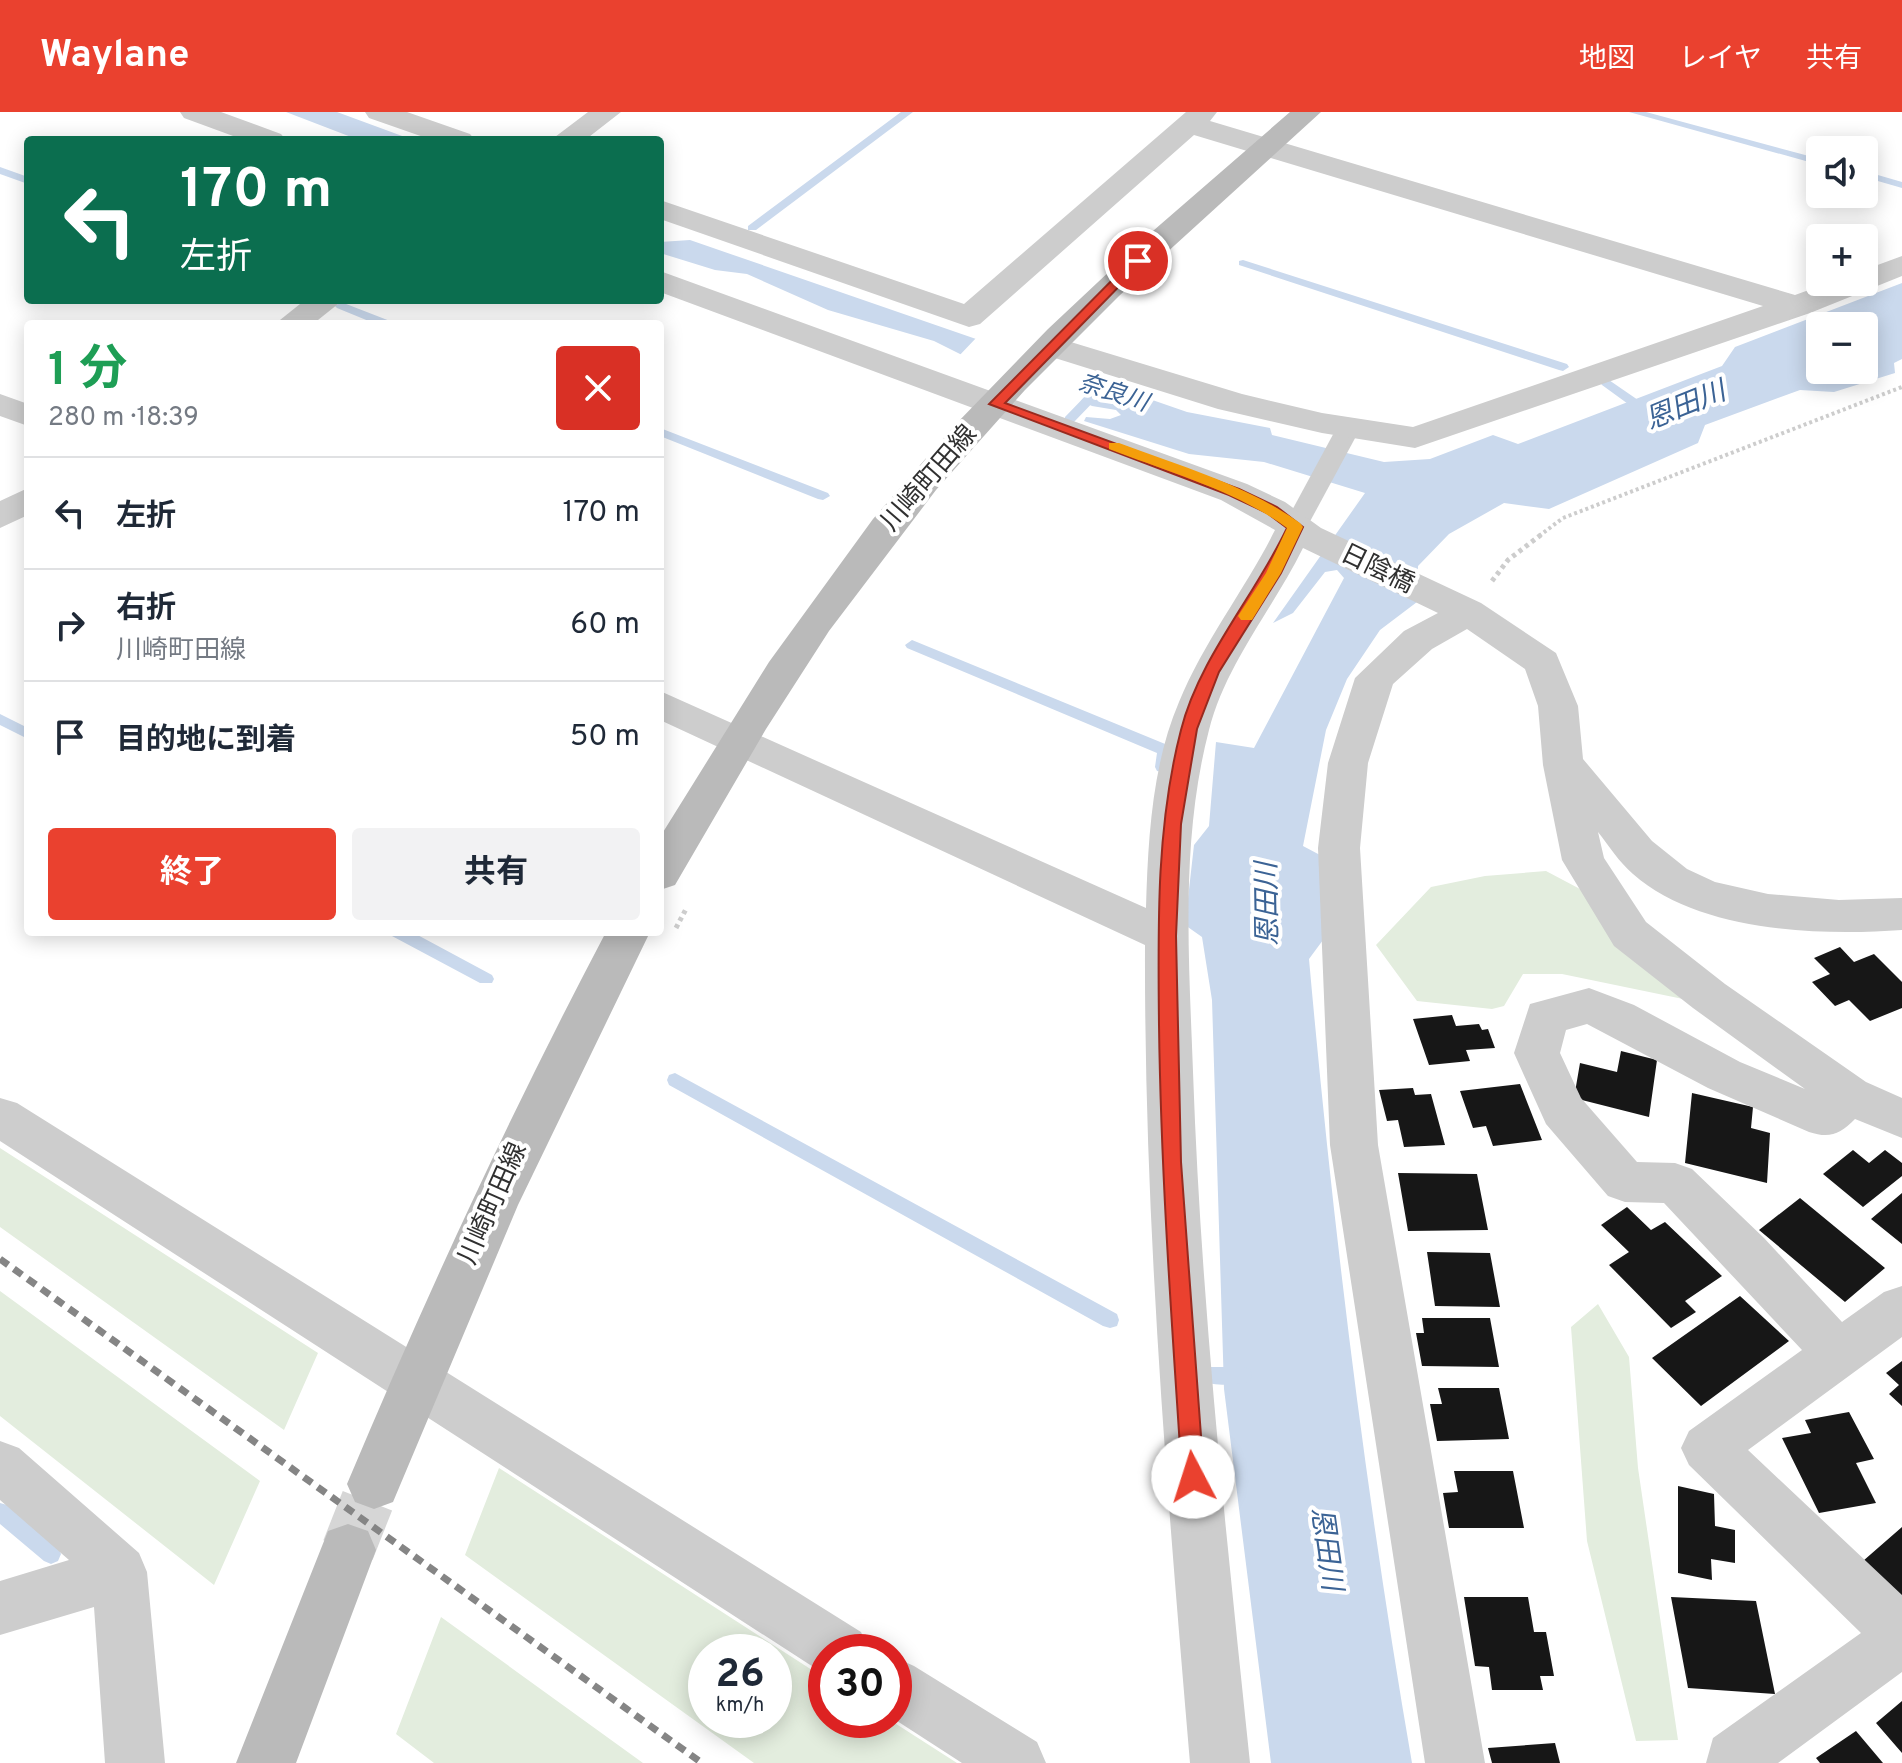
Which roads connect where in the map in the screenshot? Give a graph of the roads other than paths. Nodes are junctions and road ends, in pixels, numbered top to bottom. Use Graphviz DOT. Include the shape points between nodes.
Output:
graph roads {
  1 [pos="194,112"];
  2 [pos="379,112"];
  3 [pos="607,112"];
  4 [pos="1307,112"];
  5 [pos="1196,118"];
  6 [pos="260,136"];
  7 [pos="448,136"];
  8 [pos="572,136"];
  9 [pos="1266,147"];
  10 [pos="664,210"];
  11 [pos="1902,265"];
  12 [pos="1878,275"];
  13 [pos="664,282"];
  14 [pos="1826,296"];
  15 [pos="321,304"];
  16 [pos="1799,306"];
  17 [pos="297,320"];
  18 [pos="1049,348"];
  19 [pos="998,401"];
  20 [pos="0,404"];
  21 [pos="24,414"];
  22 [pos="1346,433"];
  23 [pos="24,502"];
  24 [pos="0,517"];
  25 [pos="1301,525"];
  26 [pos="1457,608"];
  27 [pos="664,706"];
  28 [pos="738,740"];
  29 [pos="1563,765"];
  30 [pos="664,867"];
  31 [pos="1902,914"];
  32 [pos="1167,936"];
  33 [pos="649,937"];
  34 [pos="1849,1095"];
  35 [pos="0,1117"];
  36 [pos="1902,1119"];
  37 [pos="1902,1308"];
  38 [pos="1839,1355"];
  39 [pos="415,1382"];
  40 [pos="0,1466"];
  41 [pos="374,1484"];
  42 [pos="348,1550"];
  43 [pos="119,1572"];
  44 [pos="0,1608"];
  45 [pos="813,1634"];
  46 [pos="1902,1636"];
  47 [pos="912,1697"];
  48 [pos="1734,1759"];
  49 [pos="135,1763"];
  50 [pos="266,1763"];
  51 [pos="1016,1763"];
  52 [pos="1220,1763"];
  53 [pos="1455,1763"];
  1 -- 6 [label="street"];
  2 -- 7 [label="street"];
  3 -- 8 [label="street"];
  4 -- 9 [label="main road, 川崎町田線"];
  5 -- 9 [label="street"];
  5 -- 10 [label="street" via="969,317"];
  9 -- 16 [label="street"];
  9 -- 18 [label="main road, 川崎町田線" via="1159,240"];
  11 -- 12 [label="street"];
  13 -- 19 [label="street, 日陰橋"];
  14 -- 16 [label="street"];
  15 -- 17 [label="street"];
  16 -- 22 [label="street" via="1415,438"];
  18 -- 19 [label="main road, 川崎町田線"];
  18 -- 22 [label="street"];
  19 -- 25 [label="street, 日陰橋" via="1234,492"];
  19 -- 28 [label="main road, 川崎町田線" via="923,483 841,589"];
  20 -- 21 [label="street"];
  22 -- 25 [label="lane"];
  23 -- 24 [label="street"];
  25 -- 26 [label="street, 日陰橋"];
  25 -- 32 [label="street" via="1211,672 1189,729 1173,824"];
  26 -- 29 [label="street, 日陰橋" via="1542,662 1558,706"];
  26 -- 53 [label="street" via="1375,678 1348,763 1339,848 1354,1145"];
  27 -- 28 [label="street"];
  28 -- 30 [label="main road, 川崎町田線"];
  28 -- 32 [label="street"];
  29 -- 31 [label="street" via="1649,864 1684,889 1736,904 1840,916"];
  29 -- 34 [label="street, 日陰橋" via="1583,860 1630,934"];
  32 -- 52 [label="street" via="1187,1413"];
  33 -- 39 [label="main road, 川崎町田線" via="570,1042"];
  34 -- 36 [label="street, 日陰橋"];
  34 -- 38 [label="street" via="1826,1118 1724,1075 1589,1006 1546,1017 1537,1053 1563,1110 1625,1182 1675,1183"];
  35 -- 39 [label="street"];
  37 -- 38 [label="street"];
  38 -- 46 [label="street" via="1708,1448"];
  39 -- 41 [label="main road, 川崎町田線"];
  39 -- 45 [label="street"];
  40 -- 43 [label="street"];
  42 -- 50 [label="main road"];
  43 -- 44 [label="street"];
  43 -- 49 [label="street"];
  46 -- 48 [label="street"];
  47 -- 51 [label="street"];
}
